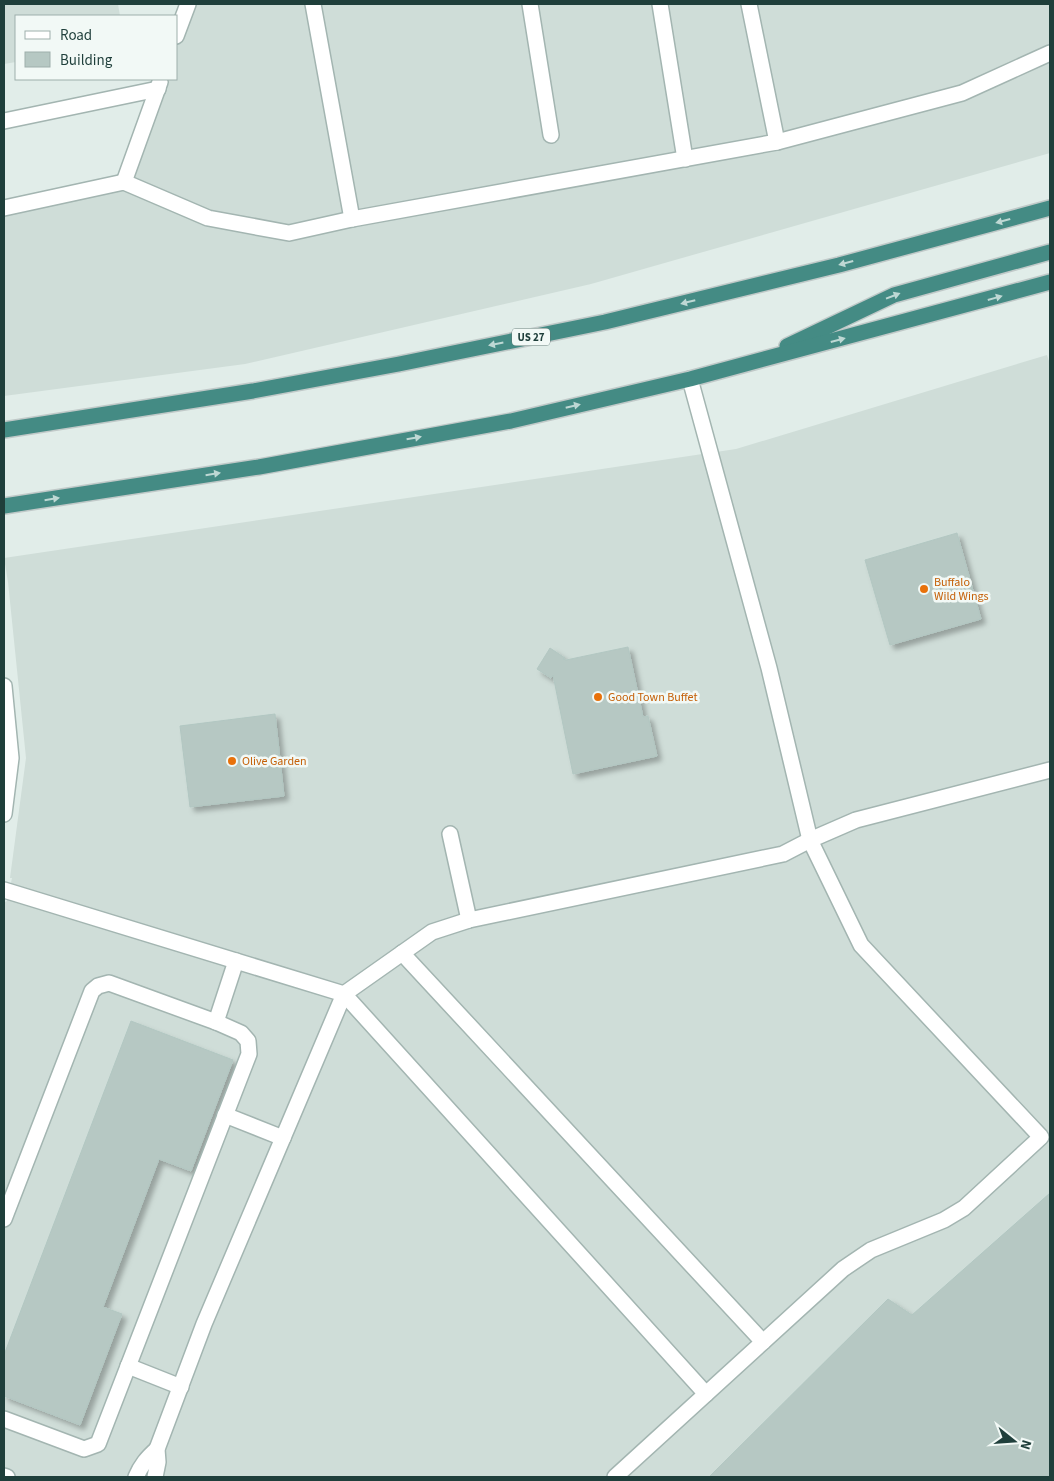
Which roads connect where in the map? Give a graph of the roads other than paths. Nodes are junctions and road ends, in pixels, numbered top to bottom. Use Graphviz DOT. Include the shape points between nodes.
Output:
graph roads {
  1 [pos="188,4"];
  2 [pos="313,4"];
  3 [pos="530,4"];
  4 [pos="660,4"];
  5 [pos="749,4"];
  6 [pos="178,31"];
  7 [pos="1050,53"];
  8 [pos="159,84"];
  9 [pos="4,121"];
  10 [pos="551,135"];
  11 [pos="778,142"];
  12 [pos="685,159"];
  13 [pos="124,182"];
  14 [pos="4,208"];
  15 [pos="1050,208"];
  16 [pos="352,220"];
  17 [pos="1050,252"];
  18 [pos="1050,282"];
  19 [pos="754,362"];
  20 [pos="690,380"];
  21 [pos="4,430"];
  22 [pos="4,506"];
  23 [pos="4,686"];
  24 [pos="1050,770"];
  25 [pos="4,814"];
  26 [pos="450,834"];
  27 [pos="810,840"];
  28 [pos="4,890"];
  29 [pos="470,920"];
  30 [pos="402,953"];
  31 [pos="236,961"];
  32 [pos="344,994"];
  33 [pos="216,1022"];
  34 [pos="225,1115"];
  35 [pos="1046,1132"];
  36 [pos="283,1138"];
  37 [pos="4,1220"];
  38 [pos="763,1342"];
  39 [pos="128,1366"];
  40 [pos="181,1387"];
  41 [pos="706,1394"];
  42 [pos="4,1418"];
  43 [pos="157,1449"];
  44 [pos="4,1476"];
  45 [pos="7,1477"];
  46 [pos="136,1477"];
  47 [pos="155,1477"];
  48 [pos="615,1477"];
  1 -- 6 [label="street"];
  2 -- 16 [label="street"];
  3 -- 10 [label="street"];
  4 -- 12 [label="street"];
  5 -- 11 [label="street"];
  7 -- 11 [label="street" via="962,93"];
  8 -- 9 [label="street"];
  8 -- 13 [label="street"];
  11 -- 12 [label="street"];
  12 -- 16 [label="street"];
  13 -- 14 [label="street"];
  13 -- 16 [label="street" via="208,218 289,233"];
  15 -- 21 [label="highway, US 27, one-way" via="839,265 605,322 253,391"];
  19 -- 17 [label="highway, one-way" via="894,295"];
  19 -- 18 [label="highway, one-way"];
  19 -- 20 [label="highway"];
  22 -- 20 [label="highway, one-way" via="260,467 511,421"];
  20 -- 27 [label="street" via="769,668"];
  23 -- 25 [label="street" via="11,758"];
  24 -- 27 [label="street" via="856,820"];
  26 -- 29 [label="street"];
  27 -- 29 [label="street" via="783,854"];
  27 -- 35 [label="street" via="861,946"];
  28 -- 31 [label="street"];
  29 -- 30 [label="street" via="432,932"];
  30 -- 32 [label="street"];
  30 -- 38 [label="street"];
  31 -- 32 [label="street"];
  31 -- 33 [label="street"];
  32 -- 36 [label="street"];
  32 -- 41 [label="street"];
  33 -- 34 [label="street" via="241,1033 248,1041 249,1054"];
  33 -- 37 [label="street" via="110,983 98,986 92,992"];
  34 -- 36 [label="street"];
  34 -- 39 [label="street"];
  35 -- 38 [label="street" via="964,1208 944,1220 871,1250 843,1269"];
  36 -- 40 [label="street" via="204,1324"];
  38 -- 41 [label="street"];
  39 -- 40 [label="street"];
  39 -- 42 [label="street" via="98,1444 92,1448 84,1449"];
  40 -- 43 [label="street"];
  41 -- 48 [label="street"];
  43 -- 46 [label="street" via="147,1458"];
  43 -- 47 [label="street"];
  44 -- 45 [label="street"];
}
